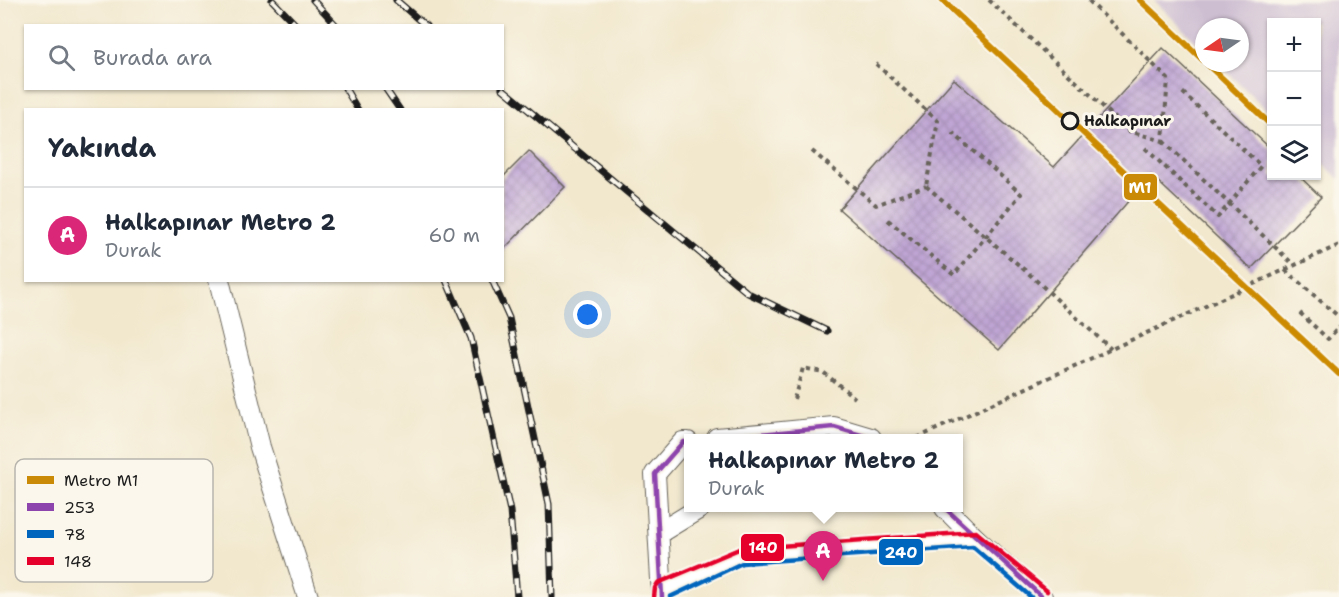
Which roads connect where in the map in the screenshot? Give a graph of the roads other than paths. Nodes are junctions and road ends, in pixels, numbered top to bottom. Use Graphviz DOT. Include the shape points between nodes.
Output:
graph roads {
  1 [pos="219,282"];
  2 [pos="762,434"];
  3 [pos="858,434"];
  4 [pos="684,442"];
  5 [pos="692,512"];
  6 [pos="950,512"];
  7 [pos="659,533"];
  8 [pos="976,539"];
  9 [pos="662,594"];
  10 [pos="308,597"];
  11 [pos="1042,597"];
  1 -- 10 [label="lane" via="260,447"];
  2 -- 3 [label="lane" via="834,427"];
  4 -- 7 [label="lane" via="655,474"];
  5 -- 7 [label="lane"];
  6 -- 8 [label="lane"];
  7 -- 9 [label="lane"];
  8 -- 9 [label="lane" via="741,556"];
  8 -- 11 [label="lane"];
}
